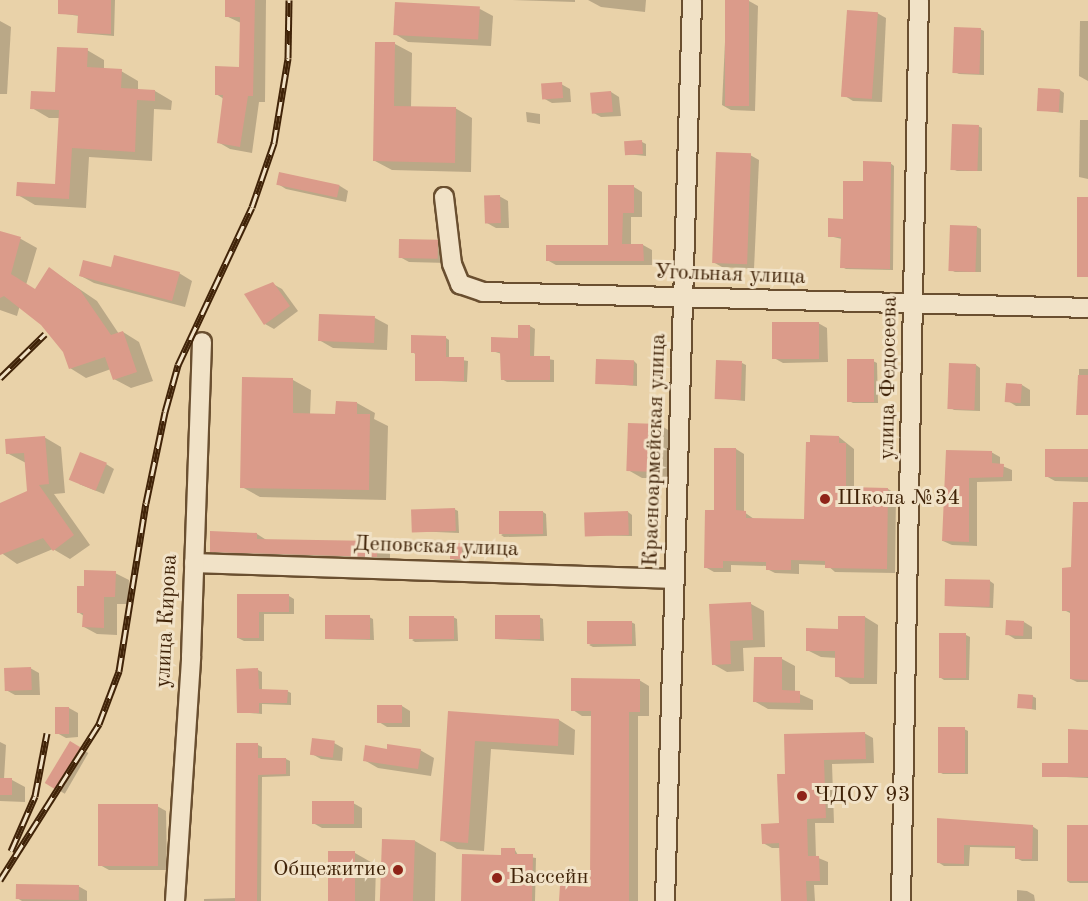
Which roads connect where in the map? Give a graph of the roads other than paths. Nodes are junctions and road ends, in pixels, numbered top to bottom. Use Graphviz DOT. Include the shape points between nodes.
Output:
graph roads {
  1 [pos="692,0"];
  2 [pos="919,0"];
  3 [pos="444,197"];
  4 [pos="684,298"];
  5 [pos="915,305"];
  6 [pos="1088,308"];
  7 [pos="202,342"];
  8 [pos="194,563"];
  9 [pos="675,579"];
  10 [pos="175,901"];
  11 [pos="665,901"];
  12 [pos="901,901"];
  1 -- 4 [label="street, Красноармейская улица"];
  2 -- 5 [label="street, улица Федосеева"];
  3 -- 4 [label="street, Угольная улица" via="452,264 460,284 483,292"];
  4 -- 5 [label="street, Угольная улица"];
  4 -- 9 [label="street, Красноармейская улица"];
  5 -- 6 [label="street, Угольная улица"];
  5 -- 12 [label="street, улица Федосеева"];
  7 -- 8 [label="street, улица Кирова"];
  8 -- 9 [label="street, Деповская улица"];
  8 -- 10 [label="street, улица Кирова"];
  9 -- 11 [label="street, Красноармейская улица"];
}
